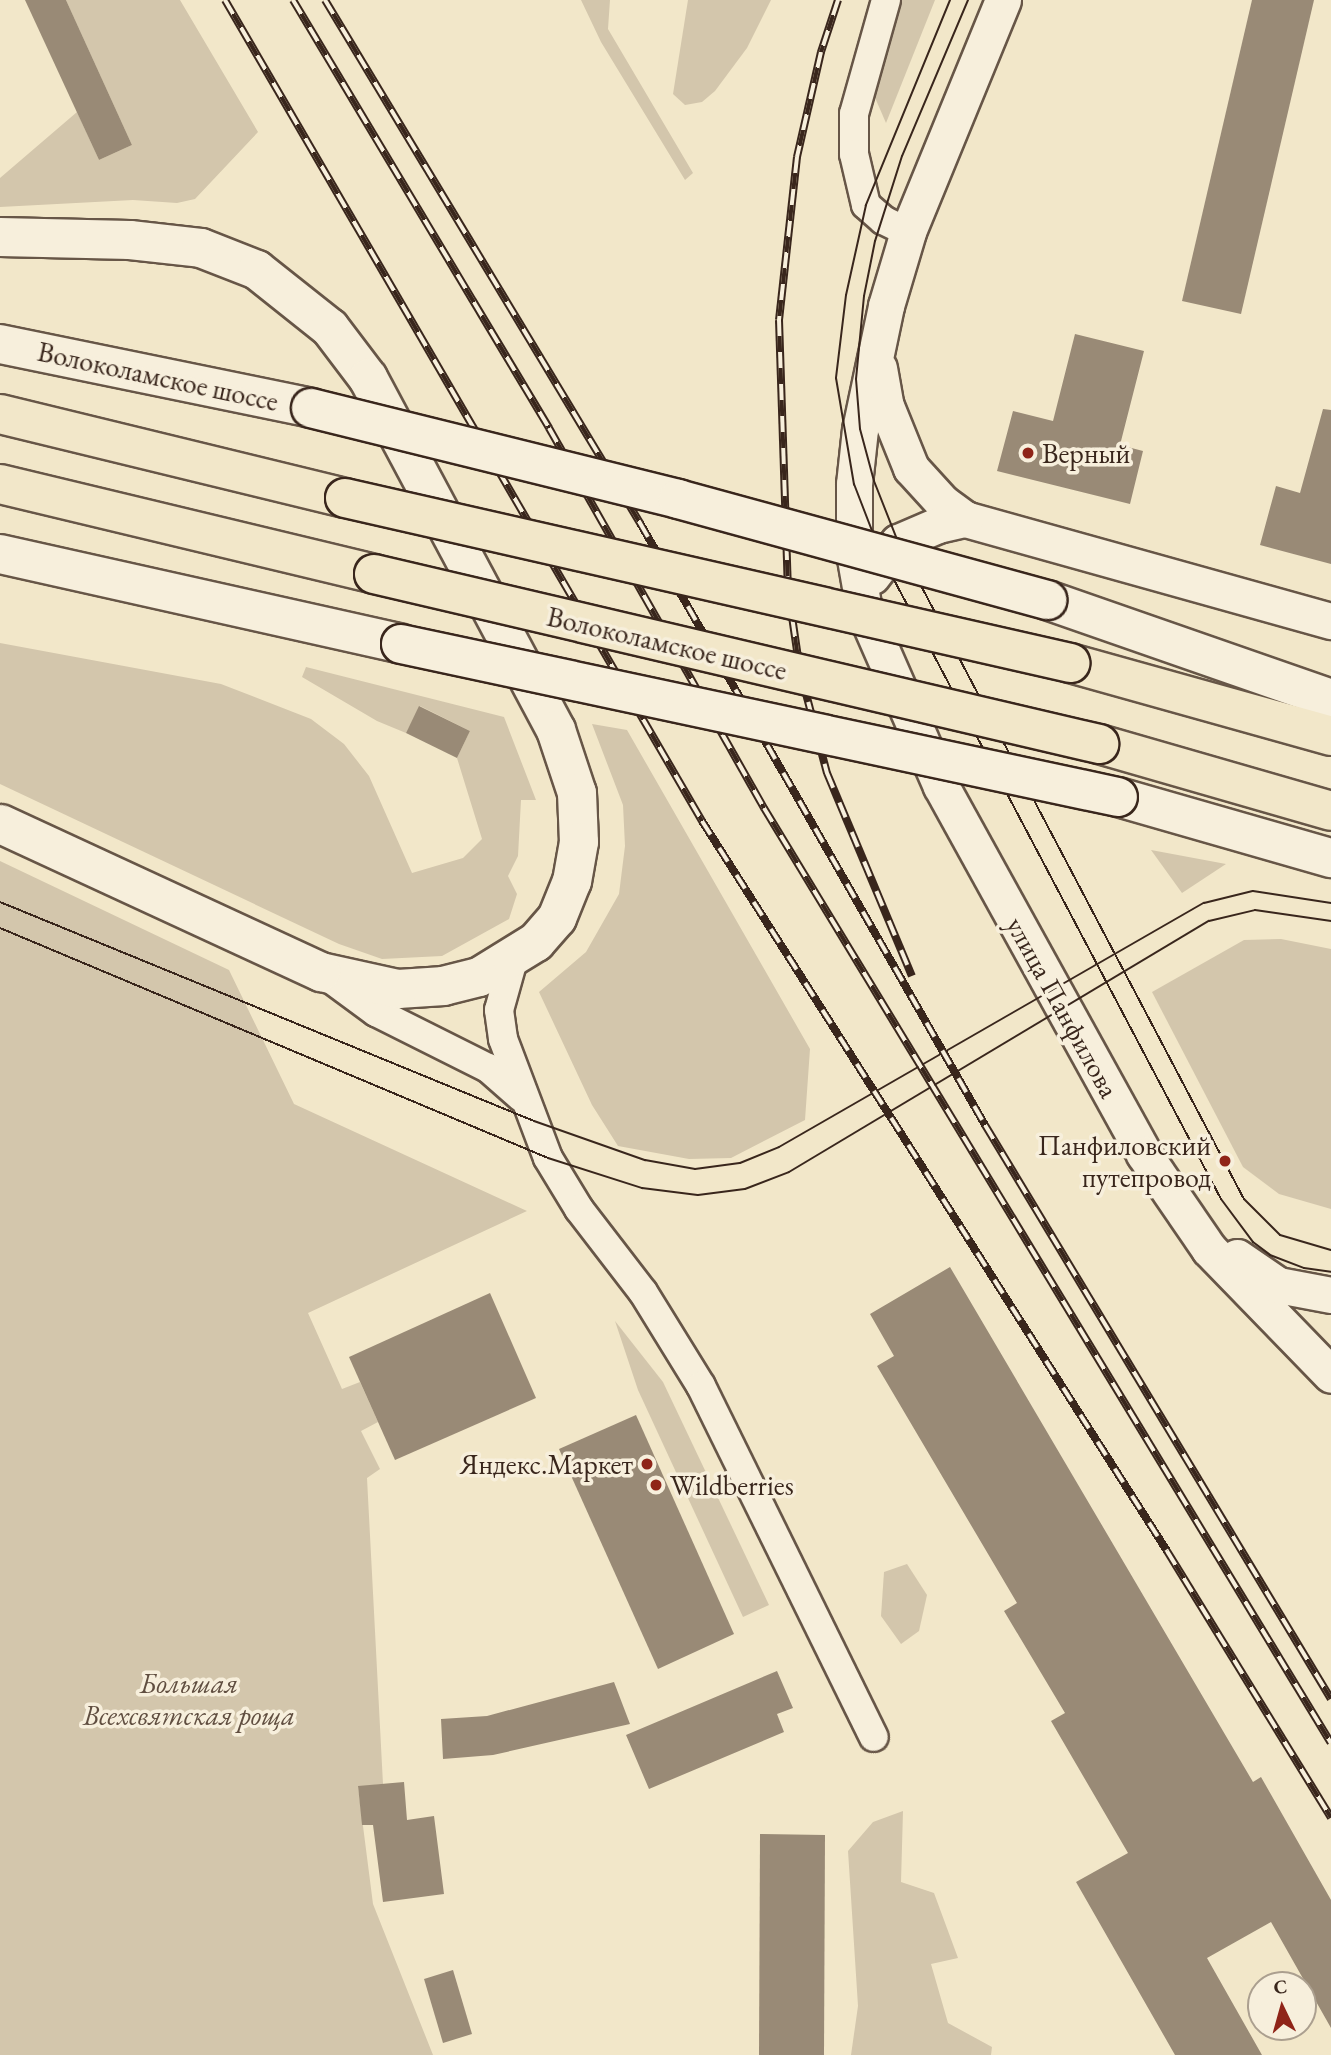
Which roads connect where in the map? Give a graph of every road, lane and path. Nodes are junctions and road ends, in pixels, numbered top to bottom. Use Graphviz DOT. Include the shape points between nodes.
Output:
graph roads {
  1 [pos="886,0"];
  2 [pos="1003,0"];
  3 [pos="908,232"];
  4 [pos="0,237"];
  5 [pos="878,343"];
  6 [pos="0,344"];
  7 [pos="0,414"];
  8 [pos="0,484"];
  9 [pos="965,519"];
  10 [pos="0,554"];
  11 [pos="1331,621"];
  12 [pos="869,624"];
  13 [pos="1331,699"];
  14 [pos="1331,736"];
  15 [pos="1331,811"];
  16 [pos="0,824"];
  17 [pos="1331,858"];
  18 [pos="513,960"];
  19 [pos="321,972"];
  20 [pos="523,1100"];
  21 [pos="1193,1222"];
  22 [pos="1331,1295"];
  23 [pos="1329,1369"];
  24 [pos="874,1737"];
  1 -- 3 [label="street" via="854,114 854,154 866,205"];
  2 -- 3 [label="street, улица Панфилова"];
  3 -- 5 [label="street, улица Панфилова"];
  4 -- 18 [label="main road" via="166,242 232,259 293,294 330,328 368,378 556,730 577,793 579,842 572,881 557,918"];
  5 -- 9 [label="street" via="880,378 897,441 926,486"];
  5 -- 12 [label="street, улица Панфилова" via="854,484 854,553"];
  6 -- 13 [label="main road, Волоколамское шоссе, bridge" via="311,408 678,499 1047,600"];
  7 -- 14 [label="main road, bridge" via="345,498 1070,663"];
  8 -- 15 [label="main road, Волоколамское шоссе, bridge" via="1099,744"];
  9 -- 11 [label="street"];
  9 -- 12 [label="street" via="898,542 872,576"];
  10 -- 17 [label="main road, Волоколамское шоссе, bridge" via="1118,797"];
  12 -- 21 [label="street, улица Панфилова" via="941,786 1144,1154"];
  16 -- 19 [label="main road"];
  18 -- 19 [label="main road" via="456,983 398,989"];
  18 -- 20 [label="street" via="499,1010 503,1039"];
  19 -- 20 [label="street" via="376,1012 488,1068"];
  20 -- 24 [label="street" via="568,1193 643,1292 701,1386"];
  21 -- 22 [label="street" via="1278,1285"];
  21 -- 23 [label="street, улица Панфилова" via="1209,1249 1244,1287"];
}
